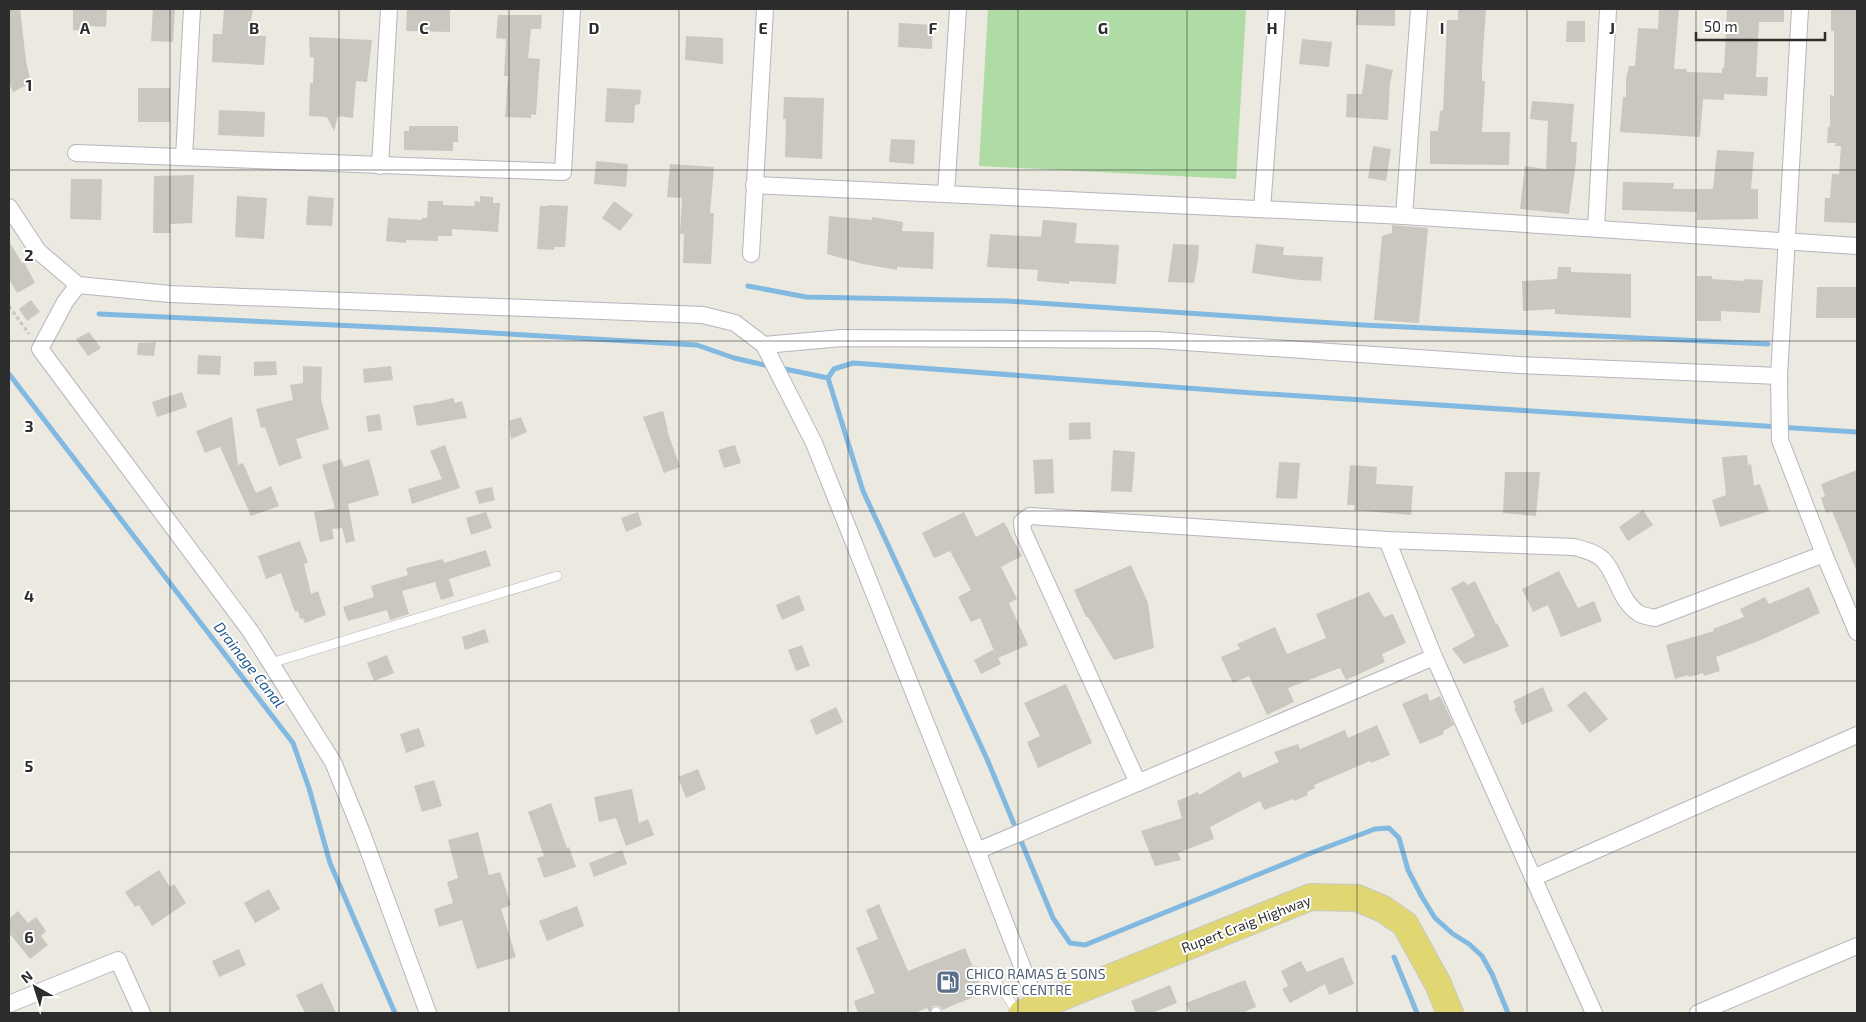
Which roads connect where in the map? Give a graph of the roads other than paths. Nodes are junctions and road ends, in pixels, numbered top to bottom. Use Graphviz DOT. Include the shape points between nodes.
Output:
graph roads {
  1 [pos="192,9"];
  2 [pos="389,9"];
  3 [pos="572,9"];
  4 [pos="765,9"];
  5 [pos="958,9"];
  6 [pos="1277,9"];
  7 [pos="1419,9"];
  8 [pos="1608,9"];
  9 [pos="1800,9"];
  10 [pos="76,153"];
  11 [pos="184,157"];
  12 [pos="380,166"];
  13 [pos="754,185"];
  14 [pos="946,194"];
  15 [pos="9,207"];
  16 [pos="1262,209"];
  17 [pos="1404,216"];
  18 [pos="1596,228"];
  19 [pos="1788,242"];
  20 [pos="1857,246"];
  21 [pos="751,254"];
  22 [pos="78,285"];
  23 [pos="764,345"];
  24 [pos="1779,376"];
  25 [pos="1387,540"];
  26 [pos="1824,554"];
  27 [pos="557,576"];
  28 [pos="1857,632"];
  29 [pos="1434,656"];
  30 [pos="271,663"];
  31 [pos="1857,735"];
  32 [pos="1138,783"];
  33 [pos="977,851"];
  34 [pos="1534,878"];
  35 [pos="1857,946"];
  36 [pos="974,971"];
  37 [pos="9,1004"];
  38 [pos="1026,1011"];
  39 [pos="142,1013"];
  40 [pos="428,1013"];
  41 [pos="1450,1013"];
  42 [pos="1594,1013"];
  43 [pos="1698,1013"];
  1 -- 11 [label="street"];
  2 -- 12 [label="street"];
  3 -- 12 [label="street" via="562,172"];
  4 -- 13 [label="street"];
  5 -- 14 [label="street"];
  6 -- 16 [label="street"];
  7 -- 17 [label="street"];
  8 -- 18 [label="street"];
  9 -- 19 [label="street"];
  10 -- 11 [label="street"];
  11 -- 12 [label="street"];
  13 -- 14 [label="street"];
  13 -- 21 [label="street"];
  14 -- 16 [label="street"];
  15 -- 22 [label="street" via="38,251"];
  16 -- 17 [label="street"];
  17 -- 18 [label="street"];
  18 -- 19 [label="street"];
  19 -- 20 [label="street"];
  19 -- 24 [label="street"];
  22 -- 23 [label="street" via="170,294 703,315 735,323"];
  22 -- 30 [label="street" via="40,349 252,632"];
  23 -- 24 [label="street" via="842,338 1156,340 1519,365"];
  23 -- 33 [label="street" via="814,443"];
  24 -- 26 [label="street" via="1780,440"];
  25 -- 26 [label="street" via="1574,547 1591,551 1605,561 1632,607 1641,615 1655,618"];
  25 -- 29 [label="street"];
  25 -- 32 [label="street" via="1030,516 1022,522 1023,531"];
  26 -- 28 [label="street"];
  27 -- 30 [label="lane"];
  29 -- 32 [label="street"];
  29 -- 34 [label="street"];
  30 -- 40 [label="street" via="333,762"];
  31 -- 34 [label="street"];
  32 -- 33 [label="street"];
  33 -- 38 [label="street"];
  34 -- 42 [label="street"];
  35 -- 43 [label="street"];
  36 -- 38 [label="lane" via="986,973 996,980"];
  37 -- 39 [label="street" via="118,960"];
  38 -- 41 [label="main road, Rupert Craig Highway" via="1311,897 1358,898 1405,924"];
}
